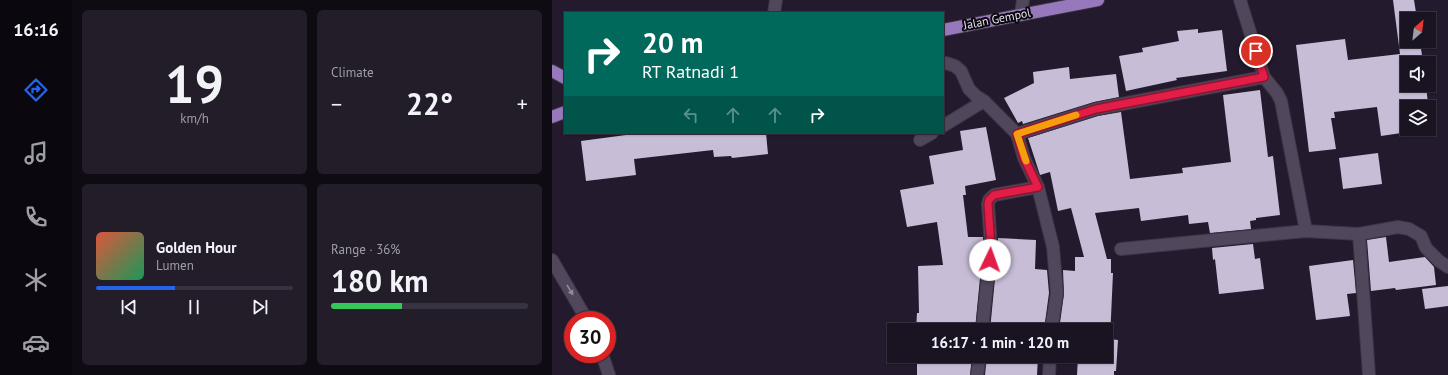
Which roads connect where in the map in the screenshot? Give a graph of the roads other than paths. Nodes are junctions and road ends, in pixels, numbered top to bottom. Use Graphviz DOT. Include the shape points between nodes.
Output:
graph roads {
  1 [pos="776,0"];
  2 [pos="1023,0"];
  3 [pos="1098,0"];
  4 [pos="1240,0"];
  5 [pos="774,12"];
  6 [pos="1021,14"];
  7 [pos="944,30"];
  8 [pos="944,63"];
  9 [pos="552,71"];
  10 [pos="564,77"];
  11 [pos="1264,77"];
  12 [pos="984,101"];
  13 [pos="564,112"];
  14 [pos="552,117"];
  15 [pos="944,125"];
  16 [pos="930,134"];
  17 [pos="1017,134"];
  18 [pos="920,140"];
  19 [pos="1038,187"];
  20 [pos="1306,231"];
  21 [pos="1359,234"];
  22 [pos="1121,248"];
  23 [pos="552,260"];
  24 [pos="1448,267"];
  25 [pos="582,311"];
  26 [pos="983,323"];
  27 [pos="1052,323"];
  28 [pos="605,363"];
  29 [pos="979,363"];
  30 [pos="1050,363"];
  31 [pos="610,375"];
  32 [pos="977,375"];
  33 [pos="1049,375"];
  34 [pos="1369,375"];
  1 -- 5 [label="street"];
  2 -- 6 [label="street"];
  3 -- 6 [label="main road, Jalan Gempol"];
  4 -- 11 [label="street"];
  6 -- 7 [label="main road, Jalan Gempol"];
  8 -- 12 [label="street" via="961,71 969,89"];
  9 -- 10 [label="main road"];
  11 -- 17 [label="street" via="1096,109"];
  11 -- 20 [label="street" via="1281,101"];
  12 -- 15 [label="street"];
  12 -- 17 [label="street"];
  13 -- 14 [label="main road"];
  16 -- 18 [label="street"];
  17 -- 19 [label="street" via="1024,158"];
  19 -- 26 [label="street" via="994,195 989,200 991,247"];
  19 -- 27 [label="street" via="1053,247 1057,293"];
  20 -- 21 [label="street"];
  20 -- 22 [label="street"];
  21 -- 24 [label="street" via="1398,228 1409,229 1421,236 1426,248"];
  21 -- 34 [label="street"];
  23 -- 25 [label="street, one-way"];
  28 -- 31 [label="street"];
  29 -- 32 [label="street"];
  30 -- 33 [label="street"];
}
